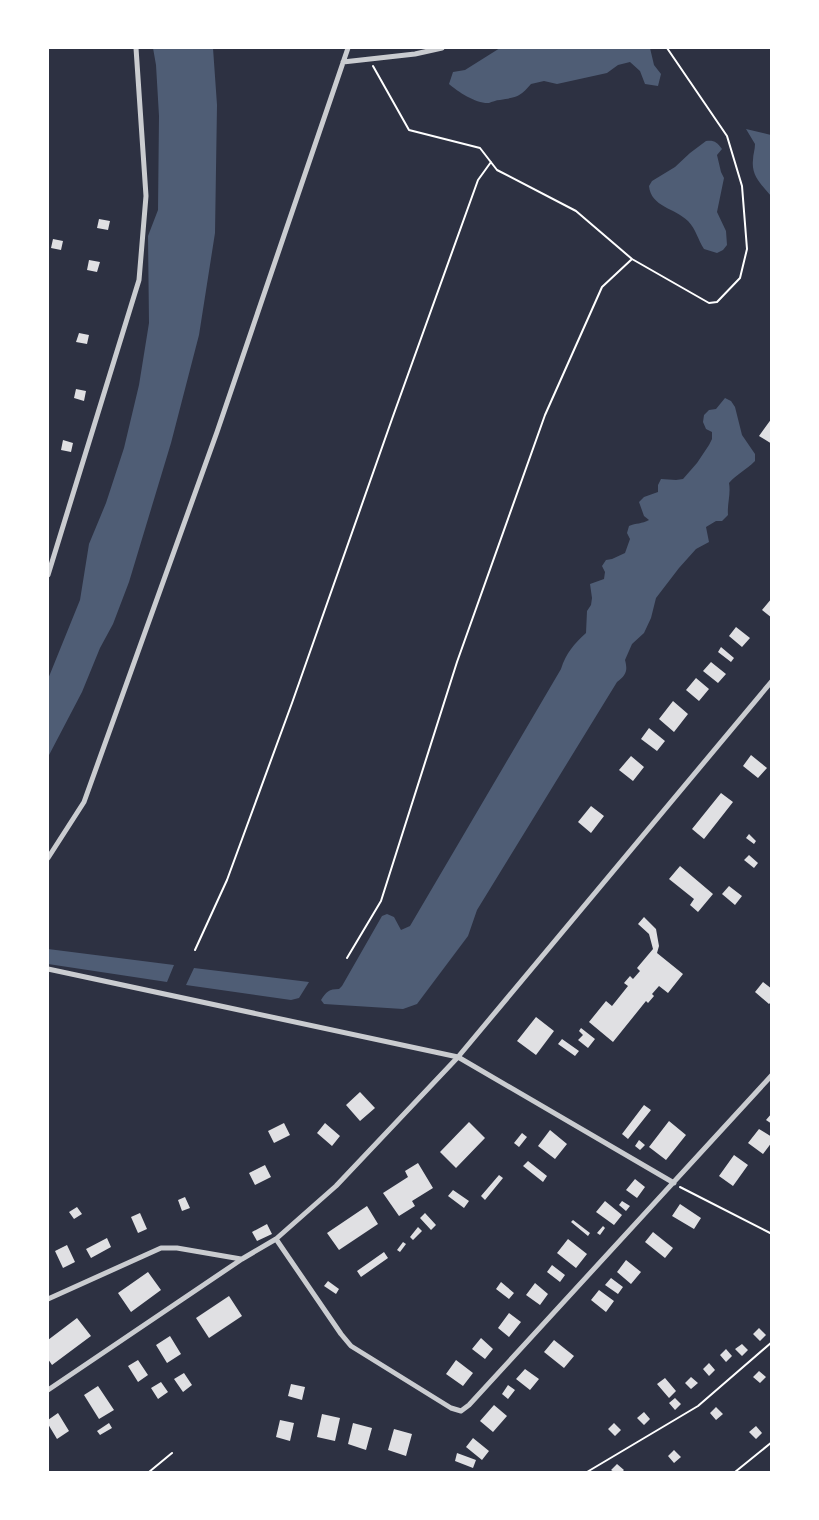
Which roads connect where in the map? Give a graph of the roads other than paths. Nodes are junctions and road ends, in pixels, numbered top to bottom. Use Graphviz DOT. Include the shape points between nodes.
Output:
graph roads {
  1 [pos="136,48"];
  2 [pos="348,48"];
  3 [pos="442,48"];
  4 [pos="343,62"];
  5 [pos="48,575"];
  6 [pos="772,681"];
  7 [pos="48,858"];
  8 [pos="48,969"];
  9 [pos="458,1057"];
  10 [pos="772,1075"];
  11 [pos="674,1183"];
  12 [pos="276,1239"];
  13 [pos="242,1259"];
  14 [pos="48,1299"];
  15 [pos="48,1390"];
  1 -- 5 [label="street" via="146,196 139,280"];
  2 -- 4 [label="street"];
  3 -- 4 [label="street"];
  4 -- 7 [label="street" via="217,432 84,802"];
  6 -- 9 [label="street"];
  8 -- 9 [label="street"];
  9 -- 11 [label="street"];
  9 -- 12 [label="street" via="336,1186"];
  10 -- 11 [label="street"];
  11 -- 12 [label="street" via="461,1411 451,1408 351,1346"];
  12 -- 13 [label="street"];
  13 -- 14 [label="street" via="161,1248"];
  13 -- 15 [label="street"];
}
